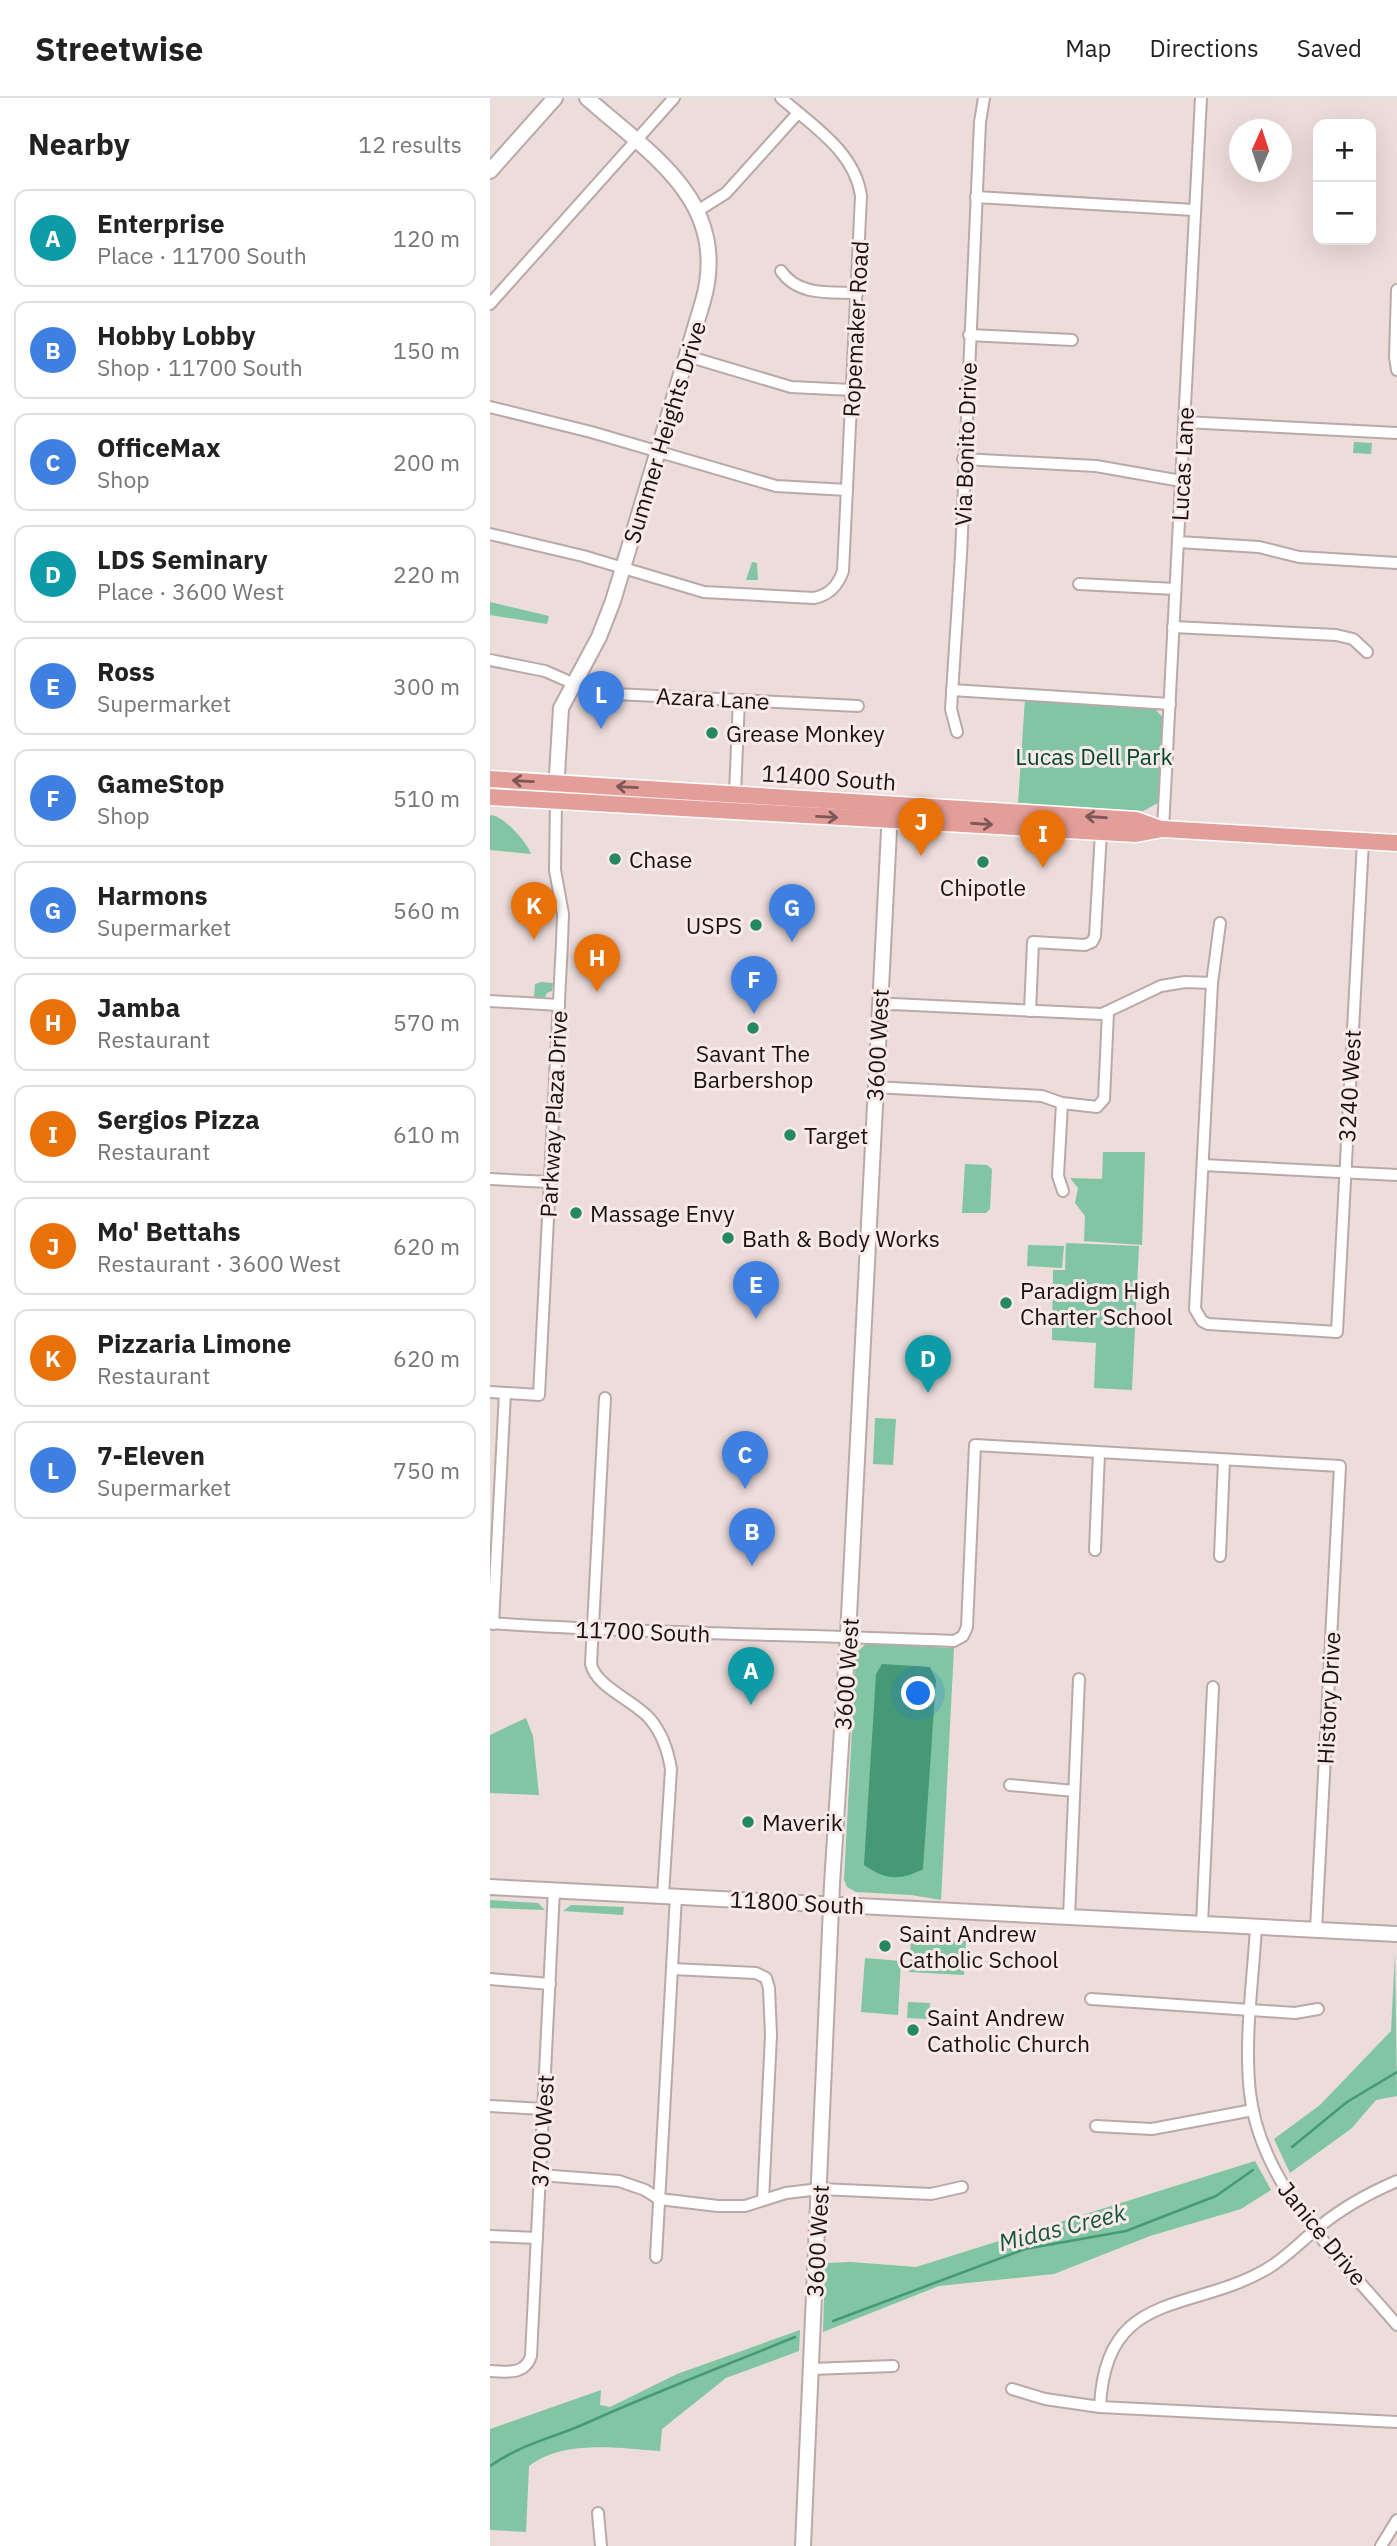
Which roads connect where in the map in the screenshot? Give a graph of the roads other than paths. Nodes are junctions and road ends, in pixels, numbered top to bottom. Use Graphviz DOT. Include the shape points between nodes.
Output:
graph roads {
  1 [pos="555,98"];
  2 [pos="587,98"];
  3 [pos="674,98"];
  4 [pos="781,98"];
  5 [pos="984,98"];
  6 [pos="1201,98"];
  7 [pos="798,113"];
  8 [pos="636,141"];
  9 [pos="490,171"];
  10 [pos="976,197"];
  11 [pos="1194,210"];
  12 [pos="699,211"];
  13 [pos="781,271"];
  14 [pos="1397,290"];
  15 [pos="857,293"];
  16 [pos="490,304"];
  17 [pos="969,335"];
  18 [pos="1072,340"];
  19 [pos="687,356"];
  20 [pos="1397,370"];
  21 [pos="852,390"];
  22 [pos="490,407"];
  23 [pos="1184,422"];
  24 [pos="1397,433"];
  25 [pos="658,452"];
  26 [pos="963,459"];
  27 [pos="1181,481"];
  28 [pos="847,490"];
  29 [pos="490,534"];
  30 [pos="1178,542"];
  31 [pos="1397,563"];
  32 [pos="623,568"];
  33 [pos="1079,584"];
  34 [pos="1175,589"];
  35 [pos="1173,627"];
  36 [pos="1367,652"];
  37 [pos="490,660"];
  38 [pos="573,685"];
  39 [pos="952,690"];
  40 [pos="739,700"];
  41 [pos="1170,704"];
  42 [pos="858,706"];
  43 [pos="957,732"];
  44 [pos="490,779"];
  45 [pos="557,783"];
  46 [pos="735,793"];
  47 [pos="490,797"];
  48 [pos="840,799"];
  49 [pos="556,801"];
  50 [pos="891,803"];
  51 [pos="657,807"];
  52 [pos="735,811"];
  53 [pos="890,820"];
  54 [pos="1163,829"];
  55 [pos="1101,832"];
  56 [pos="1363,841"];
  57 [pos="1397,843"];
  58 [pos="1220,923"];
  59 [pos="1212,983"];
  60 [pos="490,1001"];
  61 [pos="559,1005"];
  62 [pos="878,1007"];
  63 [pos="1030,1011"];
  64 [pos="1108,1012"];
  65 [pos="874,1087"];
  66 [pos="1062,1103"];
  67 [pos="1203,1165"];
  68 [pos="1344,1172"];
  69 [pos="1397,1175"];
  70 [pos="490,1179"];
  71 [pos="550,1182"];
  72 [pos="1063,1192"];
  73 [pos="490,1392"];
  74 [pos="505,1393"];
  75 [pos="605,1398"];
  76 [pos="1099,1453"];
  77 [pos="1224,1461"];
  78 [pos="1095,1550"];
  79 [pos="1220,1556"];
  80 [pos="492,1624"];
  81 [pos="593,1630"];
  82 [pos="848,1636"];
  83 [pos="1079,1679"];
  84 [pos="1213,1687"];
  85 [pos="1010,1786"];
  86 [pos="1074,1791"];
  87 [pos="490,1887"];
  88 [pos="554,1890"];
  89 [pos="670,1896"];
  90 [pos="831,1903"];
  91 [pos="1069,1917"];
  92 [pos="1202,1924"];
  93 [pos="1256,1927"];
  94 [pos="1316,1929"];
  95 [pos="1397,1934"];
  96 [pos="672,1969"];
  97 [pos="490,1979"];
  98 [pos="550,1984"];
  99 [pos="1091,1999"];
  100 [pos="1252,2008"];
  101 [pos="1318,2010"];
  102 [pos="490,2106"];
  103 [pos="543,2109"];
  104 [pos="1253,2110"];
  105 [pos="1097,2126"];
  106 [pos="540,2175"];
  107 [pos="1397,2180"];
  108 [pos="962,2187"];
  109 [pos="820,2189"];
  110 [pos="659,2199"];
  111 [pos="763,2200"];
  112 [pos="1316,2229"];
  113 [pos="490,2236"];
  114 [pos="537,2238"];
  115 [pos="656,2257"];
  116 [pos="1397,2325"];
  117 [pos="892,2366"];
  118 [pos="811,2369"];
  119 [pos="490,2371"];
  120 [pos="1012,2389"];
  121 [pos="1100,2407"];
  122 [pos="1397,2422"];
  123 [pos="598,2513"];
  124 [pos="1397,2520"];
  125 [pos="601,2546"];
  126 [pos="803,2546"];
  127 [pos="1381,2546"];
  1 -- 9 [label="main road"];
  2 -- 8 [label="main road, Summer Heights Drive"];
  3 -- 8 [label="street"];
  4 -- 7 [label="street, Ropemaker Road"];
  5 -- 10 [label="street, Via Bonito Drive"];
  6 -- 11 [label="street, Lucas Lane"];
  7 -- 12 [label="street" via="726,193"];
  7 -- 15 [label="street, Ropemaker Road" via="841,151 858,181 862,204"];
  8 -- 12 [label="main road, Summer Heights Drive" via="679,181"];
  8 -- 16 [label="street"];
  10 -- 11 [label="street"];
  10 -- 17 [label="street, Via Bonito Drive"];
  11 -- 23 [label="street, Lucas Lane"];
  12 -- 19 [label="main road, Summer Heights Drive" via="710,267"];
  13 -- 15 [label="street" via="792,285 804,289"];
  14 -- 20 [label="street"];
  15 -- 21 [label="street, Ropemaker Road"];
  17 -- 18 [label="street"];
  17 -- 26 [label="street, Via Bonito Drive"];
  19 -- 21 [label="street" via="791,387"];
  19 -- 25 [label="main road, Summer Heights Drive"];
  21 -- 28 [label="street, Ropemaker Road"];
  22 -- 25 [label="street"];
  23 -- 24 [label="street"];
  23 -- 27 [label="street, Lucas Lane"];
  25 -- 28 [label="street" via="776,486"];
  25 -- 32 [label="main road, Summer Heights Drive"];
  26 -- 27 [label="street" via="1096,466"];
  26 -- 39 [label="street, Via Bonito Drive"];
  27 -- 30 [label="street, Lucas Lane"];
  28 -- 32 [label="street, Ropemaker Road" via="843,571 834,589 814,598 710,593"];
  29 -- 32 [label="street"];
  30 -- 31 [label="street"];
  30 -- 34 [label="street, Lucas Lane"];
  32 -- 38 [label="main road, Summer Heights Drive" via="607,620"];
  33 -- 34 [label="street"];
  34 -- 35 [label="street, Lucas Lane"];
  35 -- 36 [label="street" via="1336,635 1353,639"];
  35 -- 41 [label="street, Lucas Lane"];
  37 -- 38 [label="street, Azara Lane" via="545,671"];
  38 -- 40 [label="street, Azara Lane" via="602,694"];
  38 -- 45 [label="main road, Summer Heights Drive" via="559,715"];
  39 -- 41 [label="street"];
  39 -- 43 [label="street, Via Bonito Drive" via="951,712"];
  40 -- 42 [label="street, Azara Lane"];
  40 -- 46 [label="street"];
  41 -- 54 [label="street, Lucas Lane"];
  45 -- 44 [label="main road, 11400 South, one-way"];
  46 -- 45 [label="main road, 11400 South, one-way"];
  45 -- 49 [label="main road, Summer Heights Drive"];
  46 -- 48 [label="main road, 11400 South"];
  46 -- 51 [label="main road" via="732,800 670,799"];
  47 -- 49 [label="main road, 11400 South"];
  48 -- 50 [label="main road, 11400 South"];
  48 -- 52 [label="main road" via="800,804 743,802"];
  49 -- 51 [label="main road, 11400 South"];
  49 -- 61 [label="street, Parkway Plaza Drive" via="555,870 563,914"];
  50 -- 53 [label="main road, 3600 West"];
  54 -- 50 [label="main road, 11400 South, one-way" via="1136,820"];
  51 -- 52 [label="main road, 11400 South"];
  52 -- 53 [label="main road, 11400 South, one-way"];
  53 -- 55 [label="main road, 11400 South, one-way"];
  53 -- 62 [label="main road, 3600 West"];
  54 -- 55 [label="main road, 11400 South" via="1136,834"];
  54 -- 56 [label="main road, 11400 South"];
  55 -- 63 [label="street" via="1095,936 1085,945 1033,942"];
  56 -- 57 [label="main road, 11400 South"];
  56 -- 68 [label="street, 3240 West"];
  58 -- 59 [label="street"];
  59 -- 64 [label="street" via="1161,986"];
  59 -- 67 [label="street"];
  60 -- 61 [label="street"];
  61 -- 71 [label="street, Parkway Plaza Drive"];
  62 -- 63 [label="street"];
  62 -- 65 [label="main road, 3600 West"];
  63 -- 64 [label="street"];
  64 -- 66 [label="street" via="1103,1102 1093,1108"];
  65 -- 66 [label="street" via="1042,1096"];
  65 -- 82 [label="main road, 3600 West"];
  66 -- 72 [label="street" via="1058,1176"];
  67 -- 68 [label="street"];
  67 -- 68 [label="street, 3240 West" via="1198,1316 1208,1324 1337,1332"];
  68 -- 69 [label="street"];
  70 -- 71 [label="street"];
  71 -- 74 [label="street, Parkway Plaza Drive" via="539,1395"];
  73 -- 74 [label="street, Parkway Plaza Drive"];
  74 -- 80 [label="street"];
  75 -- 81 [label="street"];
  76 -- 77 [label="street"];
  76 -- 78 [label="street"];
  76 -- 82 [label="street, 11700 South" via="975,1445 963,1636 954,1641"];
  77 -- 79 [label="street"];
  77 -- 94 [label="street, History Drive" via="1340,1466"];
  80 -- 81 [label="street, 11700 South"];
  81 -- 82 [label="street, 11700 South"];
  81 -- 89 [label="street" via="593,1671 649,1718 669,1756"];
  82 -- 90 [label="main road, 3600 West"];
  83 -- 86 [label="street"];
  84 -- 92 [label="street"];
  85 -- 86 [label="street"];
  86 -- 91 [label="street"];
  87 -- 88 [label="main road, 11800 South"];
  88 -- 89 [label="main road, 11800 South"];
  88 -- 98 [label="street, 3700 West"];
  89 -- 90 [label="main road, 11800 South"];
  89 -- 96 [label="street"];
  90 -- 91 [label="main road, 11800 South"];
  90 -- 109 [label="main road, 3600 West"];
  91 -- 92 [label="main road, 11800 South"];
  92 -- 93 [label="main road, 11800 South"];
  93 -- 94 [label="main road, 11800 South"];
  93 -- 100 [label="street, Janice Drive"];
  94 -- 95 [label="main road, 11800 South"];
  96 -- 110 [label="street"];
  96 -- 111 [label="street" via="756,1973 766,1978 771,2035"];
  97 -- 98 [label="street"];
  98 -- 103 [label="street, 3700 West"];
  99 -- 100 [label="street"];
  100 -- 101 [label="street" via="1295,2013"];
  100 -- 104 [label="street, Janice Drive" via="1249,2078"];
  102 -- 103 [label="street"];
  103 -- 106 [label="street, 3700 West"];
  104 -- 105 [label="street" via="1152,2129"];
  104 -- 112 [label="street, Janice Drive" via="1272,2169"];
  106 -- 110 [label="street" via="619,2182"];
  106 -- 114 [label="street, 3700 West"];
  107 -- 112 [label="street" via="1349,2204"];
  108 -- 109 [label="street" via="931,2194"];
  109 -- 111 [label="street"];
  109 -- 118 [label="main road, 3600 West"];
  110 -- 111 [label="street" via="745,2207"];
  110 -- 115 [label="street"];
  112 -- 116 [label="street, Janice Drive"];
  112 -- 121 [label="street" via="1257,2274 1168,2304 1136,2322 1110,2357"];
  113 -- 114 [label="street"];
  114 -- 119 [label="street, 3700 West" via="531,2357 524,2368 513,2372"];
  117 -- 118 [label="street"];
  118 -- 126 [label="main road, 3600 West"];
  120 -- 121 [label="street"];
  121 -- 122 [label="street"];
  123 -- 125 [label="street"];
  124 -- 127 [label="street"];
}
